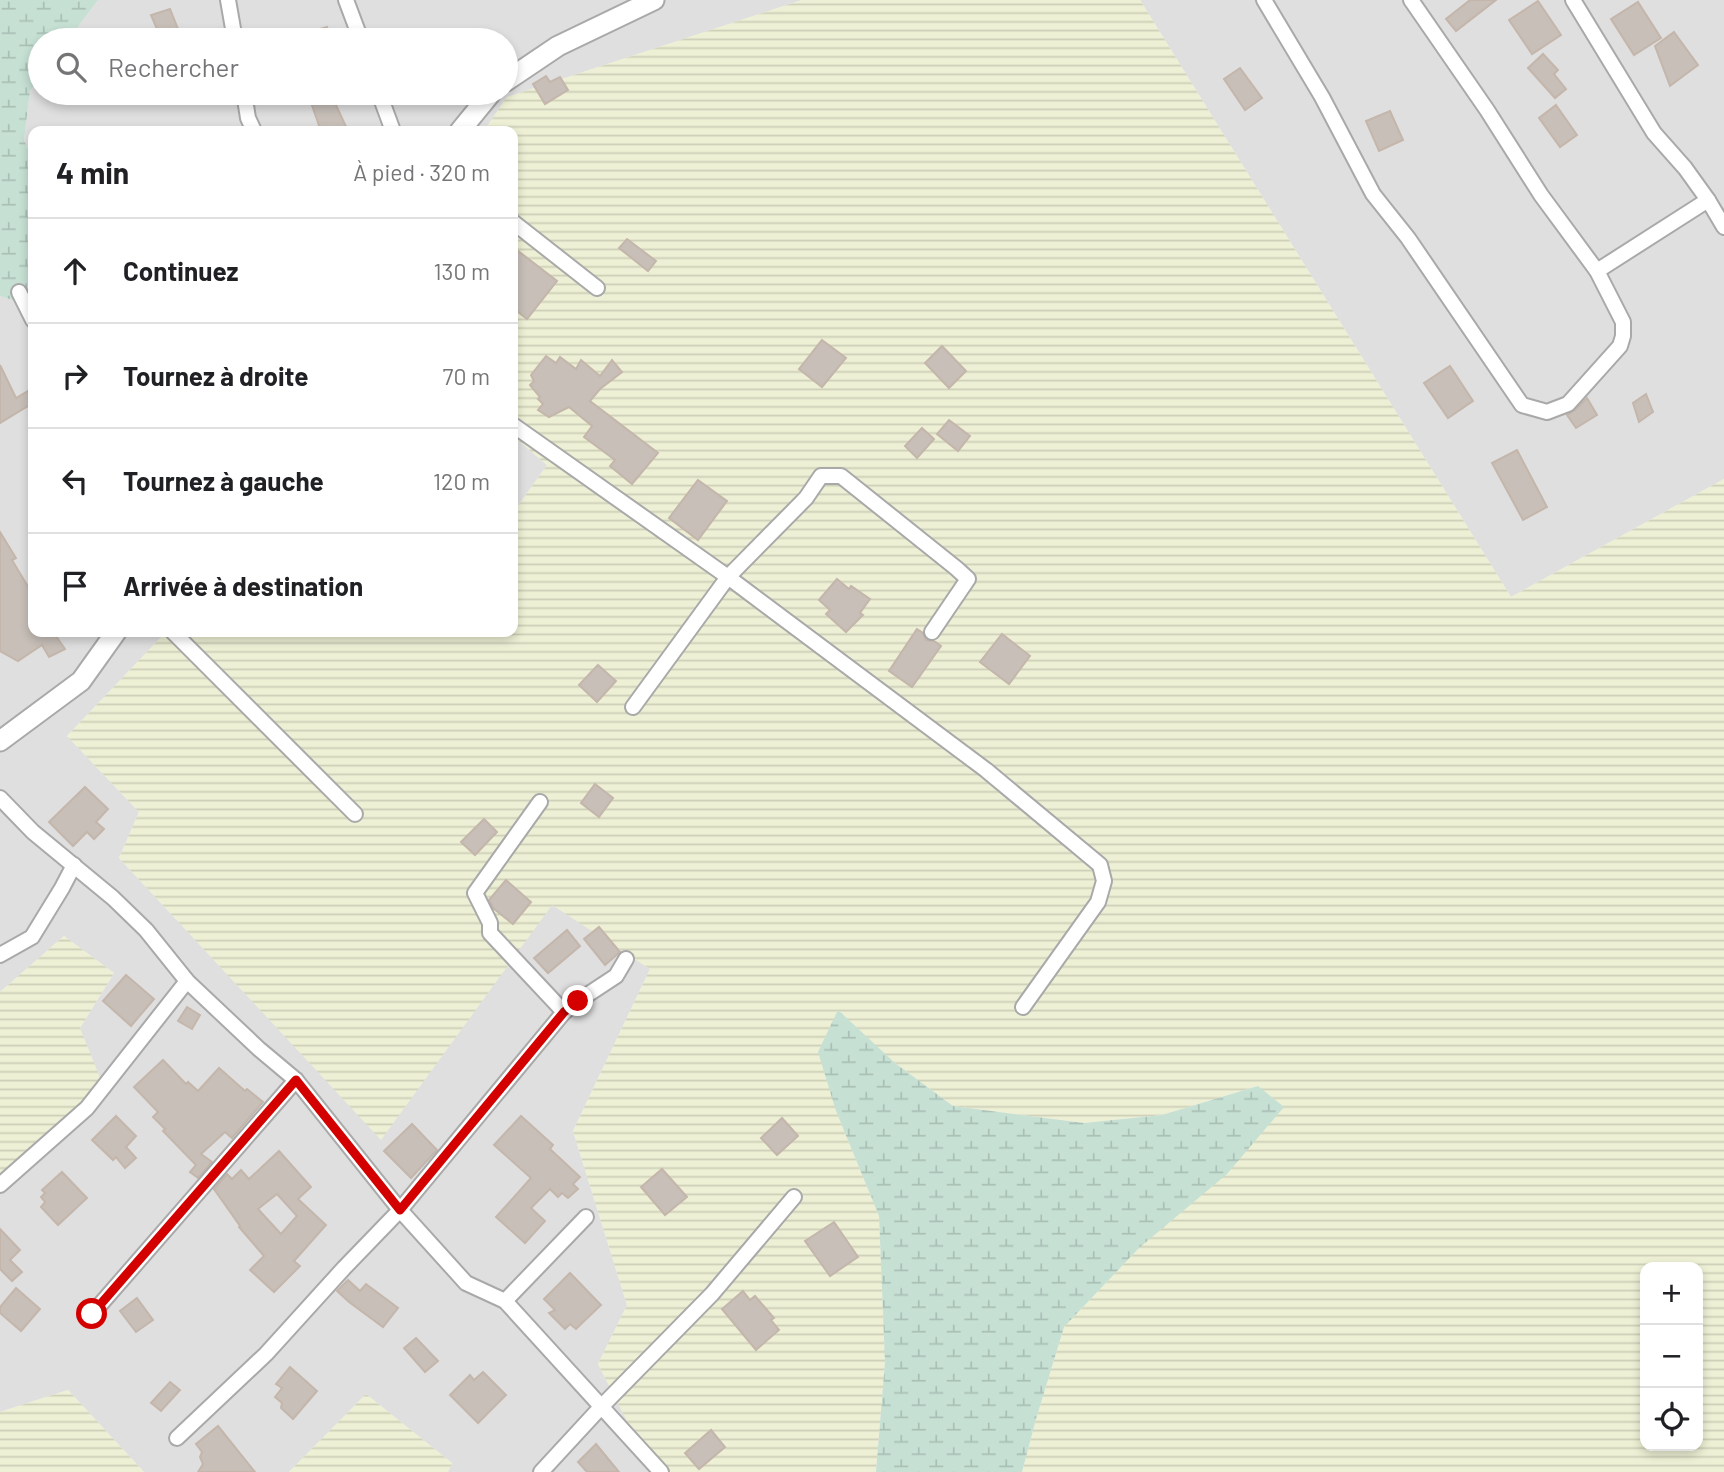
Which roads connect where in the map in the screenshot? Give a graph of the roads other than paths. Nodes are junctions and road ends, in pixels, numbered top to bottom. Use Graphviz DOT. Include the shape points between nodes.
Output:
graph roads {
  1 [pos="228,0"];
  2 [pos="346,0"];
  3 [pos="1264,0"];
  4 [pos="1411,0"];
  5 [pos="1573,0"];
  6 [pos="651,1"];
  7 [pos="233,28"];
  8 [pos="356,28"];
  9 [pos="518,73"];
  10 [pos="246,105"];
  11 [pos="383,105"];
  12 [pos="481,105"];
  13 [pos="252,126"];
  14 [pos="391,126"];
  15 [pos="464,126"];
  16 [pos="1708,200"];
  17 [pos="518,226"];
  18 [pos="1724,227"];
  19 [pos="1597,271"];
  20 [pos="597,288"];
  21 [pos="19,292"];
  22 [pos="28,310"];
  23 [pos="518,429"];
  24 [pos="728,577"];
  25 [pos="932,632"];
  26 [pos="112,637"];
  27 [pos="178,637"];
  28 [pos="633,707"];
  29 [pos="0,741"];
  30 [pos="0,798"];
  31 [pos="540,802"];
  32 [pos="355,814"];
  33 [pos="74,865"];
  34 [pos="0,955"];
  35 [pos="626,959"];
  36 [pos="187,981"];
  37 [pos="1023,1007"];
  38 [pos="564,1012"];
  39 [pos="296,1080"];
  40 [pos="0,1185"];
  41 [pos="794,1197"];
  42 [pos="400,1210"];
  43 [pos="586,1217"];
  44 [pos="505,1301"];
  45 [pos="92,1314"];
  46 [pos="601,1407"];
  47 [pos="177,1438"];
  48 [pos="541,1472"];
  49 [pos="661,1472"];
  1 -- 7 [label="street"];
  2 -- 8 [label="street"];
  3 -- 19 [label="street" via="1373,194 1522,405 1547,412 1568,404 1620,346 1623,322"];
  4 -- 19 [label="street"];
  5 -- 16 [label="street" via="1654,133"];
  6 -- 9 [label="street" via="558,46"];
  10 -- 13 [label="street"];
  11 -- 14 [label="street"];
  12 -- 15 [label="street"];
  16 -- 18 [label="street"];
  16 -- 19 [label="street"];
  17 -- 20 [label="street"];
  21 -- 22 [label="street"];
  23 -- 24 [label="street"];
  24 -- 25 [label="street" via="806,498 821,476 841,476 968,579"];
  24 -- 28 [label="street"];
  24 -- 37 [label="street" via="986,770 1100,864 1104,881 1098,902"];
  26 -- 29 [label="street" via="81,681"];
  27 -- 32 [label="street"];
  30 -- 33 [label="street"];
  31 -- 38 [label="street" via="475,893 490,923 490,933"];
  33 -- 34 [label="street" via="32,937"];
  33 -- 36 [label="street" via="146,930"];
  35 -- 38 [label="street" via="616,976"];
  36 -- 39 [label="street"];
  36 -- 40 [label="street" via="87,1108"];
  38 -- 42 [label="street"];
  39 -- 42 [label="street"];
  39 -- 45 [label="street"];
  41 -- 46 [label="street" via="712,1294"];
  42 -- 44 [label="street" via="466,1283"];
  42 -- 47 [label="street" via="266,1354"];
  43 -- 44 [label="street"];
  44 -- 46 [label="street"];
  46 -- 48 [label="street"];
  46 -- 49 [label="street"];
}
